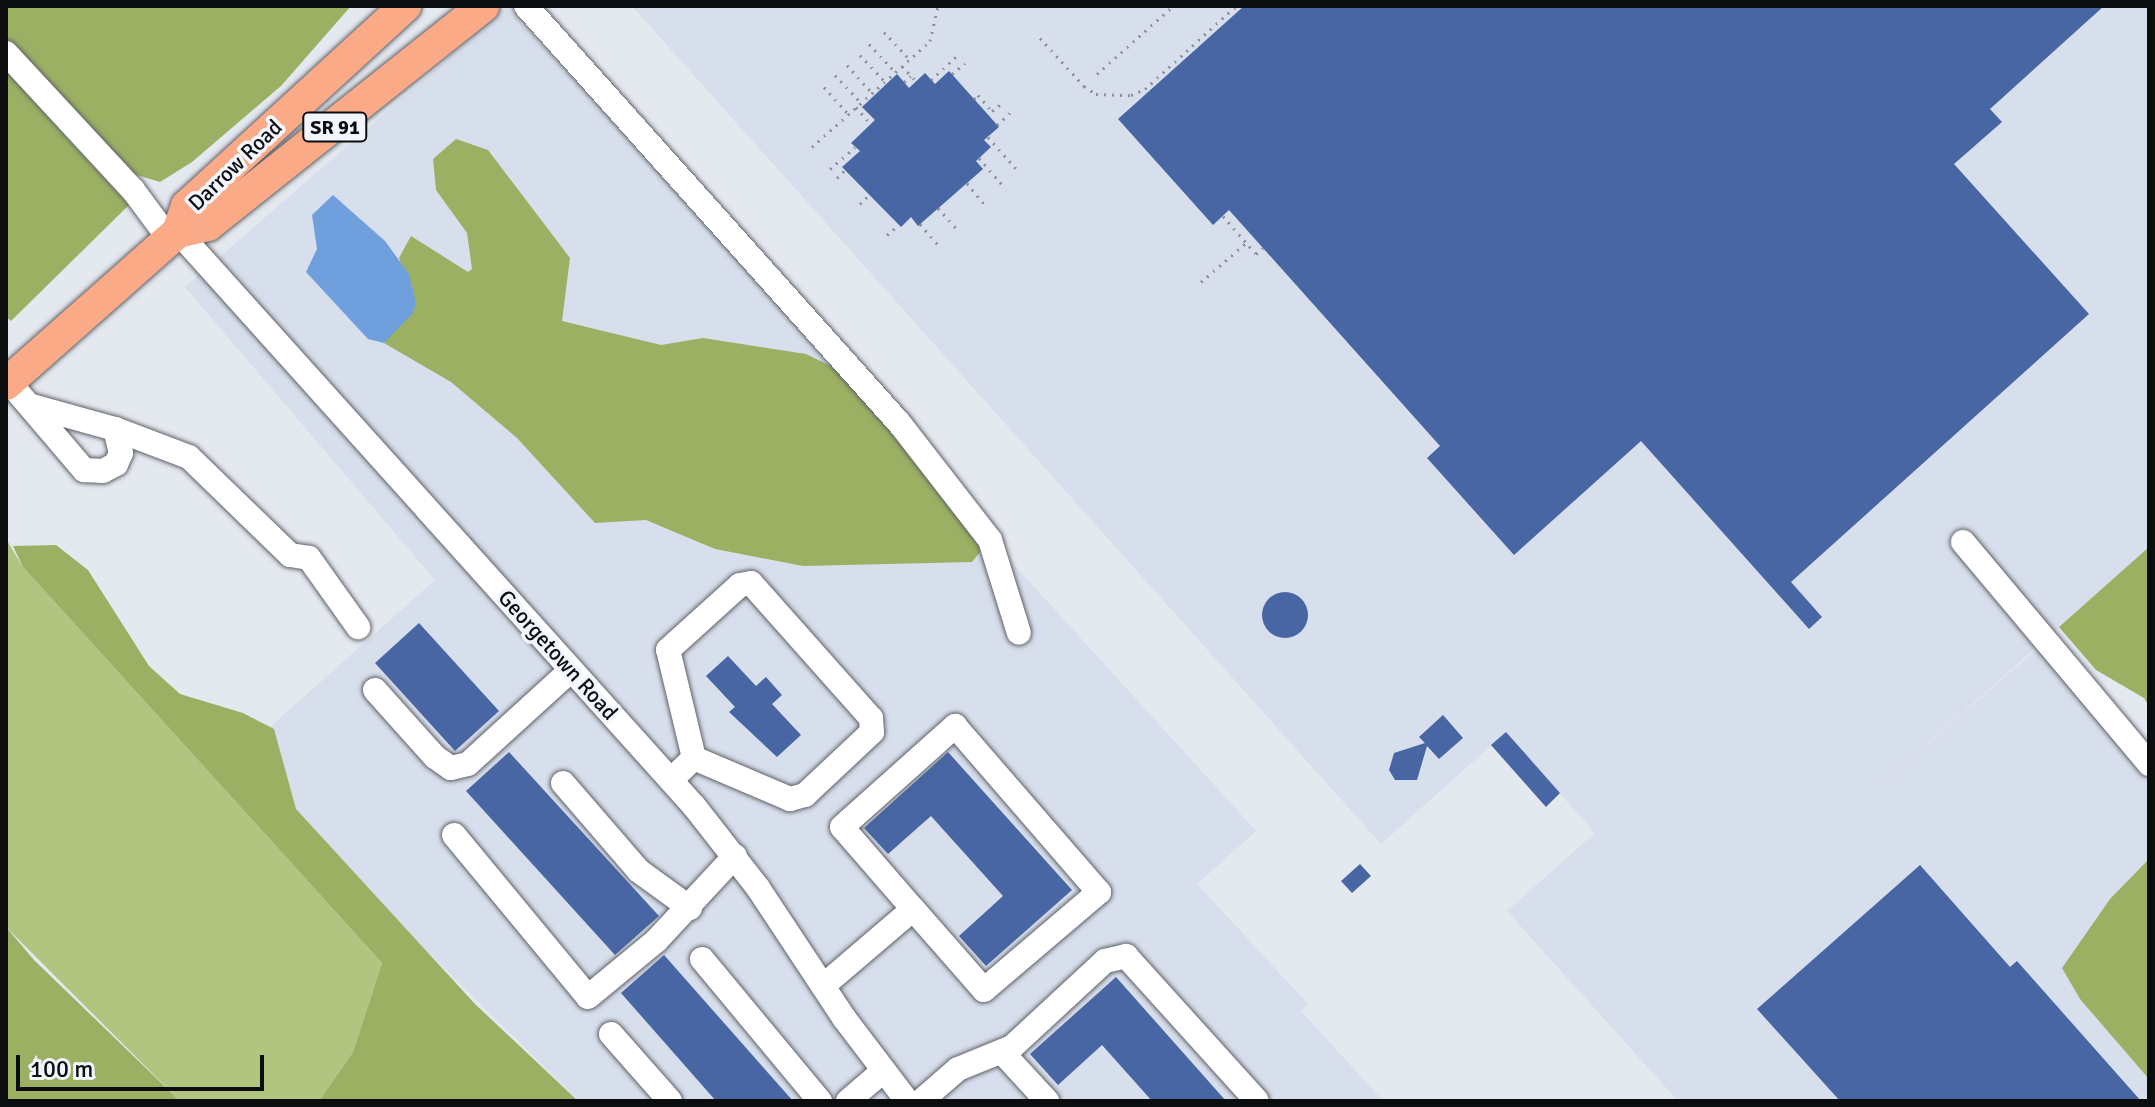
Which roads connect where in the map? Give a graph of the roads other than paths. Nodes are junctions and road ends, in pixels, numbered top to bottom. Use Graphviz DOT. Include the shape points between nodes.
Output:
graph roads {
  1 [pos="405,6"];
  2 [pos="483,6"];
  3 [pos="526,6"];
  4 [pos="6,53"];
  5 [pos="174,236"];
  6 [pos="7,383"];
  7 [pos="32,406"];
  8 [pos="115,429"];
  9 [pos="1963,542"];
  10 [pos="358,627"];
  11 [pos="1019,633"];
  12 [pos="571,670"];
  13 [pos="375,690"];
  14 [pos="694,758"];
  15 [pos="2149,764"];
  16 [pos="671,780"];
  17 [pos="563,783"];
  18 [pos="454,835"];
  19 [pos="735,856"];
  20 [pos="690,908"];
  21 [pos="913,909"];
  22 [pos="702,959"];
  23 [pos="823,986"];
  24 [pos="611,1034"];
  25 [pos="1002,1052"];
  26 [pos="883,1071"];
  27 [pos="670,1101"];
  28 [pos="820,1101"];
  29 [pos="848,1101"];
  30 [pos="907,1101"];
  31 [pos="921,1101"];
  32 [pos="1047,1101"];
  33 [pos="1257,1101"];
  1 -- 5 [label="main road, Darrow Road / SR 91" via="187,206"];
  2 -- 5 [label="main road, Darrow Road / SR 91" via="208,225"];
  3 -- 11 [label="street" via="900,424 990,540"];
  4 -- 5 [label="street, Georgetown Road"];
  5 -- 6 [label="main road, Darrow Road / SR 91"];
  5 -- 12 [label="street, Georgetown Road"];
  6 -- 7 [label="street"];
  7 -- 8 [label="street"];
  7 -- 8 [label="street" via="36,420 84,470 103,471 116,464 121,453"];
  8 -- 10 [label="street" via="189,457 290,555 309,558"];
  9 -- 15 [label="street"];
  12 -- 13 [label="street" via="468,764 451,768"];
  12 -- 16 [label="street, Georgetown Road"];
  14 -- 14 [label="street" via="668,650 740,585 751,583 871,718 872,732 805,795 790,799"];
  14 -- 16 [label="street"];
  16 -- 19 [label="street, Georgetown Road"];
  17 -- 20 [label="street" via="639,871"];
  18 -- 20 [label="street" via="588,997"];
  19 -- 20 [label="street"];
  19 -- 23 [label="street, Georgetown Road"];
  21 -- 21 [label="street" via="842,827 955,726 1099,892 984,990"];
  21 -- 23 [label="street"];
  22 -- 28 [label="street"];
  23 -- 26 [label="street, Georgetown Road"];
  24 -- 27 [label="street"];
  25 -- 31 [label="street" via="958,1069"];
  25 -- 32 [label="street"];
  25 -- 33 [label="street" via="1105,961 1126,956"];
  26 -- 29 [label="street"];
  26 -- 30 [label="street, Georgetown Road"];
}
